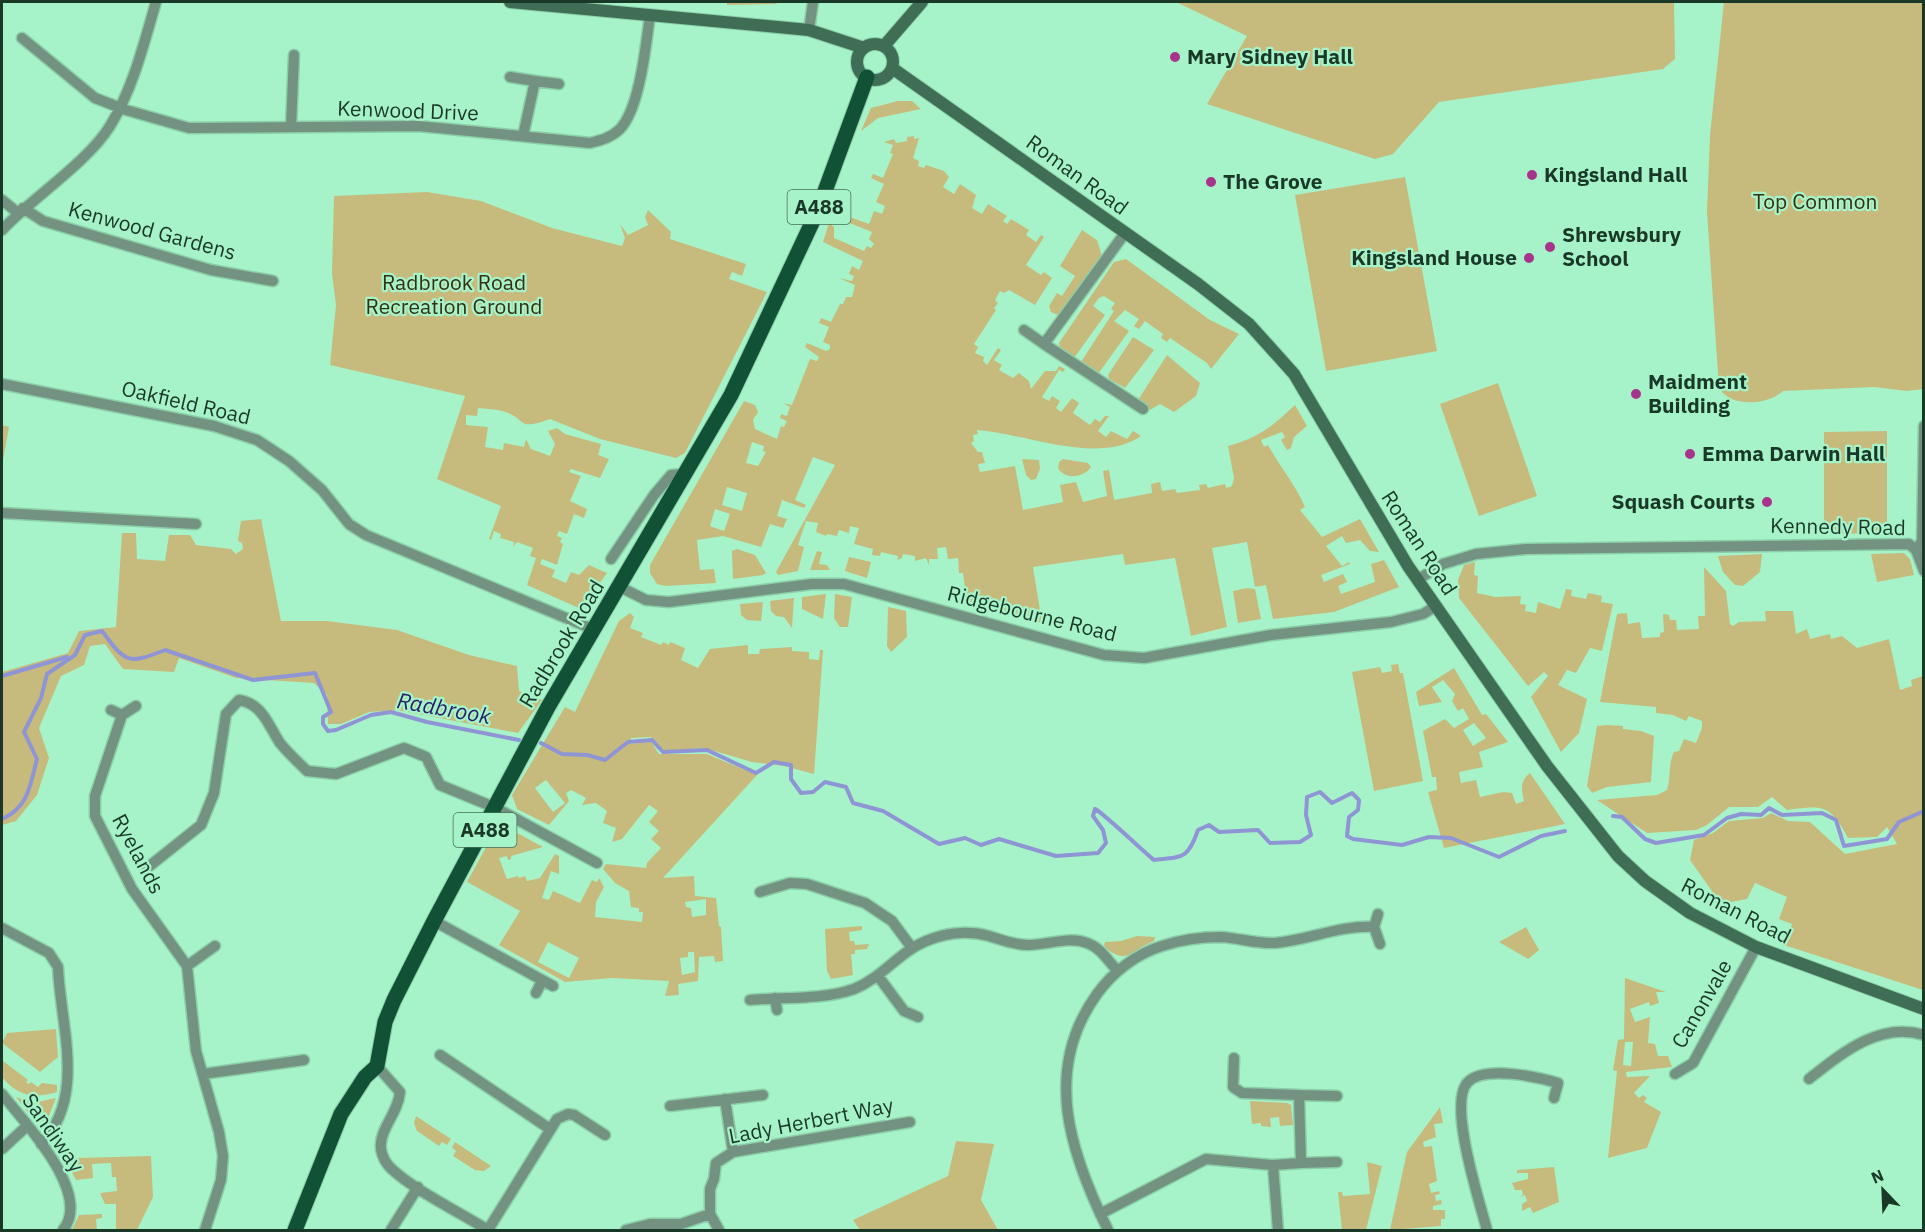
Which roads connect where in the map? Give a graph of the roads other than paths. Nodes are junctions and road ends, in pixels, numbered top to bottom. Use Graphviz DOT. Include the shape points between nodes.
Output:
graph roads {
  1 [pos="156,2"];
  2 [pos="510,2"];
  3 [pos="813,2"];
  4 [pos="922,2"];
  5 [pos="650,15"];
  6 [pos="809,30"];
  7 [pos="22,38"];
  8 [pos="884,46"];
  9 [pos="864,48"];
  10 [pos="294,55"];
  11 [pos="892,68"];
  12 [pos="510,77"];
  13 [pos="867,77"];
  14 [pos="535,81"];
  15 [pos="559,84"];
  16 [pos="120,108"];
  17 [pos="291,127"];
  18 [pos="523,136"];
  19 [pos="2,200"];
  20 [pos="21,211"];
  21 [pos="2,230"];
  22 [pos="1125,233"];
  23 [pos="273,281"];
  24 [pos="1024,330"];
  25 [pos="1044,344"];
  26 [pos="2,384"];
  27 [pos="1143,409"];
  28 [pos="1923,426"];
  29 [pos="686,474"];
  30 [pos="2,515"];
  31 [pos="196,524"];
  32 [pos="1916,550"];
  33 [pos="611,559"];
  34 [pos="1923,571"];
  35 [pos="1417,580"];
  36 [pos="620,587"];
  37 [pos="1436,606"];
  38 [pos="595,630"];
  39 [pos="136,706"];
  40 [pos="111,710"];
  41 [pos="122,715"];
  42 [pos="496,807"];
  43 [pos="597,863"];
  44 [pos="147,868"];
  45 [pos="760,892"];
  46 [pos="1378,914"];
  47 [pos="434,921"];
  48 [pos="1374,927"];
  49 [pos="2,928"];
  50 [pos="1380,944"];
  51 [pos="215,946"];
  52 [pos="1756,947"];
  53 [pos="912,948"];
  54 [pos="187,966"];
  55 [pos="1117,970"];
  56 [pos="878,976"];
  57 [pos="542,981"];
  58 [pos="554,986"];
  59 [pos="536,993"];
  60 [pos="775,998"];
  61 [pos="750,1000"];
  62 [pos="1923,1009"];
  63 [pos="777,1010"];
  64 [pos="918,1017"];
  65 [pos="1923,1035"];
  66 [pos="440,1055"];
  67 [pos="1234,1058"];
  68 [pos="304,1060"];
  69 [pos="377,1066"];
  70 [pos="203,1074"];
  71 [pos="1675,1074"];
  72 [pos="1809,1079"];
  73 [pos="2,1094"];
  74 [pos="763,1095"];
  75 [pos="1299,1095"];
  76 [pos="1337,1096"];
  77 [pos="1554,1098"];
  78 [pos="725,1099"];
  79 [pos="670,1106"];
  80 [pos="910,1122"];
  81 [pos="27,1126"];
  82 [pos="550,1129"];
  83 [pos="605,1135"];
  84 [pos="41,1144"];
  85 [pos="2,1149"];
  86 [pos="733,1152"];
  87 [pos="1337,1161"];
  88 [pos="1301,1163"];
  89 [pos="1273,1165"];
  90 [pos="418,1187"];
  91 [pos="710,1214"];
  92 [pos="1100,1214"];
  93 [pos="633,1229"];
  94 [pos="63,1230"];
  95 [pos="204,1230"];
  96 [pos="295,1230"];
  97 [pos="391,1230"];
  98 [pos="488,1230"];
  99 [pos="719,1230"];
  100 [pos="1108,1230"];
  101 [pos="1278,1230"];
  102 [pos="1487,1230"];
  1 -- 16 [label="street"];
  2 -- 5 [label="main road"];
  3 -- 6 [label="street"];
  4 -- 8 [label="main road"];
  5 -- 6 [label="main road"];
  5 -- 18 [label="street, Kenwood Drive" via="631,112 619,130 590,143"];
  6 -- 9 [label="main road"];
  7 -- 16 [label="street, Kenwood Drive" via="95,98"];
  8 -- 9 [label="main road"];
  8 -- 11 [label="main road" via="891,54"];
  9 -- 13 [label="main road" via="858,65"];
  10 -- 17 [label="street"];
  11 -- 13 [label="main road" via="885,77"];
  11 -- 22 [label="main road, Roman Road"];
  12 -- 14 [label="street"];
  13 -- 29 [label="main road, Radbrook Road / A488" via="818,210 731,395"];
  14 -- 15 [label="street"];
  14 -- 18 [label="street"];
  16 -- 17 [label="street, Kenwood Drive" via="189,128"];
  16 -- 20 [label="street" via="95,145"];
  17 -- 18 [label="street, Kenwood Drive" via="418,126"];
  19 -- 20 [label="street, Kenwood Gardens"];
  20 -- 21 [label="street"];
  20 -- 23 [label="street, Kenwood Gardens" via="43,221 211,270"];
  22 -- 25 [label="street"];
  22 -- 35 [label="main road, Roman Road" via="1249,324 1294,374"];
  24 -- 25 [label="street"];
  25 -- 27 [label="street"];
  26 -- 38 [label="street, Oakfield Road" via="214,426 257,441 289,461 322,490 349,524 366,535"];
  28 -- 32 [label="street" via="1922,541"];
  29 -- 33 [label="street" via="671,476 654,495"];
  29 -- 36 [label="main road, Radbrook Road / A488"];
  30 -- 31 [label="street"];
  32 -- 34 [label="street, Kennedy Road"];
  32 -- 35 [label="street, Kennedy Road" via="1909,544 1839,543 1526,549 1476,554 1443,564"];
  35 -- 37 [label="main road, Roman Road"];
  36 -- 37 [label="street, Ridgebourne Road" via="645,600 669,602 812,584 844,584 1104,655 1144,658 1271,636 1399,621"];
  36 -- 38 [label="main road, Radbrook Road / A488"];
  37 -- 52 [label="main road, Roman Road" via="1547,766 1618,856 1675,904"];
  38 -- 42 [label="main road, Radbrook Road / A488" via="548,707"];
  39 -- 41 [label="street"];
  40 -- 41 [label="street"];
  41 -- 54 [label="street, Ryelands" via="95,796 95,816 132,889"];
  42 -- 43 [label="street"];
  42 -- 44 [label="street" via="440,785 426,757 405,748 336,774 307,771 281,745 260,710 239,700 226,714 214,793 201,825"];
  42 -- 47 [label="main road, Radbrook Road / A488"];
  45 -- 53 [label="street" via="790,883 807,884 865,903 892,921"];
  46 -- 48 [label="street"];
  47 -- 57 [label="street"];
  47 -- 69 [label="main road, Radbrook Road / A488" via="394,1000"];
  48 -- 50 [label="street"];
  48 -- 55 [label="street" via="1331,930 1273,943 1220,937 1183,940 1151,950"];
  49 -- 84 [label="street" via="49,953 58,967 68,1073 66,1096"];
  51 -- 54 [label="street"];
  52 -- 62 [label="main road, Roman Road"];
  52 -- 71 [label="street, Canonvale" via="1693,1063"];
  53 -- 55 [label="street" via="941,935 957,933 987,935 1016,945 1075,940 1097,948"];
  53 -- 56 [label="street"];
  54 -- 70 [label="street, Ryelands" via="196,1051"];
  55 -- 92 [label="street" via="1084,1011 1070,1044 1066,1076 1066,1109 1072,1134"];
  56 -- 60 [label="street" via="853,990"];
  56 -- 64 [label="street" via="901,1015"];
  57 -- 58 [label="street"];
  57 -- 59 [label="street"];
  60 -- 61 [label="street"];
  60 -- 63 [label="street"];
  65 -- 72 [label="street" via="1893,1030 1871,1038"];
  66 -- 82 [label="street"];
  67 -- 75 [label="street" via="1233,1087 1242,1093"];
  68 -- 70 [label="street"];
  69 -- 90 [label="street" via="400,1092 398,1107 383,1133 382,1153 394,1171"];
  69 -- 96 [label="main road" via="364,1077 341,1114"];
  70 -- 95 [label="street, Ryelands" via="223,1156 221,1180"];
  73 -- 81 [label="street, Sandiway"];
  74 -- 78 [label="street"];
  75 -- 76 [label="street"];
  75 -- 88 [label="street"];
  77 -- 102 [label="street" via="1559,1077 1479,1075 1467,1082 1461,1095 1462,1123"];
  78 -- 79 [label="street"];
  78 -- 86 [label="street"];
  80 -- 86 [label="street, Lady Herbert Way"];
  81 -- 84 [label="street, Sandiway"];
  81 -- 85 [label="street"];
  82 -- 83 [label="street" via="557,1119 568,1114"];
  82 -- 98 [label="street"];
  84 -- 94 [label="street, Sandiway" via="69,1192 69,1218"];
  86 -- 91 [label="street, Lady Herbert Way" via="716,1163"];
  87 -- 88 [label="street"];
  88 -- 89 [label="street"];
  89 -- 92 [label="street" via="1206,1159"];
  89 -- 101 [label="street"];
  90 -- 97 [label="street"];
  90 -- 98 [label="street"];
  91 -- 93 [label="street" via="681,1224 650,1224"];
  91 -- 99 [label="street"];
  92 -- 100 [label="street"];
}
